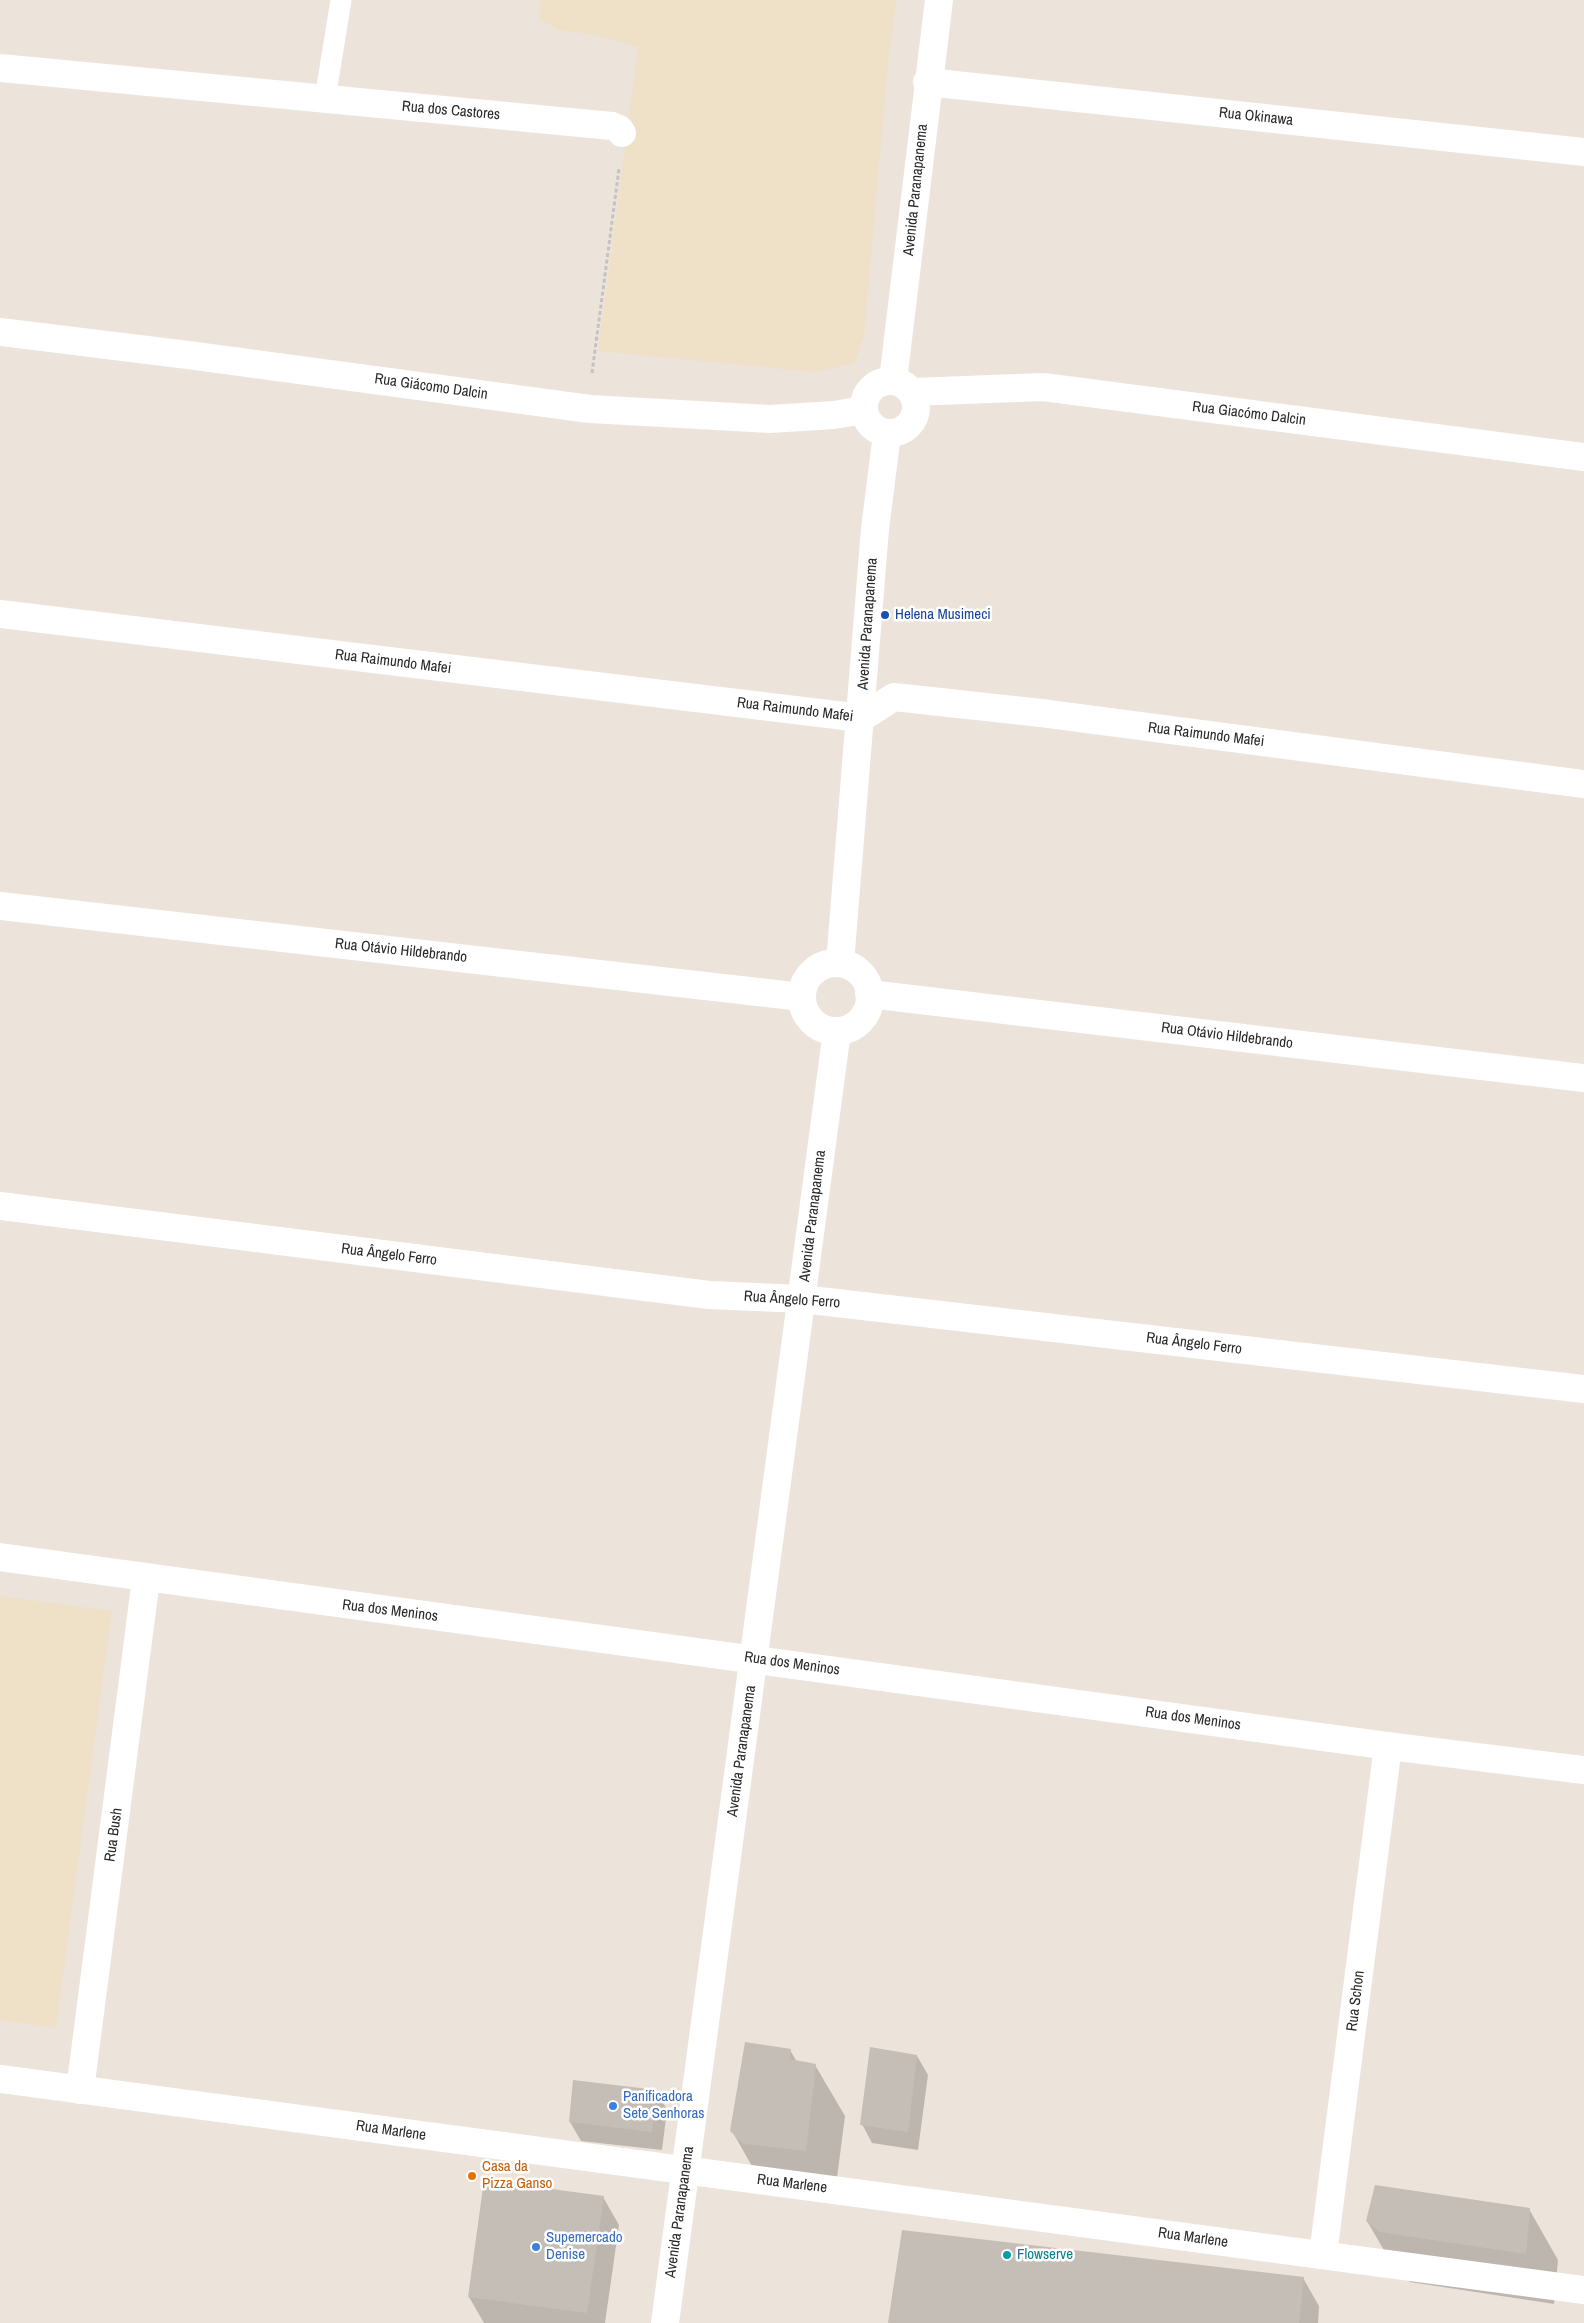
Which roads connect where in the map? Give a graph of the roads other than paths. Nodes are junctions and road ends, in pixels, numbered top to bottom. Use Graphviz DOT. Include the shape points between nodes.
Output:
graph roads {
  1 [pos="341,0"];
  2 [pos="939,0"];
  3 [pos="0,68"];
  4 [pos="927,82"];
  5 [pos="325,99"];
  6 [pos="622,133"];
  7 [pos="1584,152"];
  8 [pos="0,332"];
  9 [pos="902,386"];
  10 [pos="864,410"];
  11 [pos="887,434"];
  12 [pos="1584,457"];
  13 [pos="0,614"];
  14 [pos="861,718"];
  15 [pos="1584,784"];
  16 [pos="0,906"];
  17 [pos="840,963"];
  18 [pos="869,994"];
  19 [pos="802,997"];
  20 [pos="837,1031"];
  21 [pos="1584,1078"];
  22 [pos="0,1206"];
  23 [pos="802,1299"];
  24 [pos="1584,1389"];
  25 [pos="0,1557"];
  26 [pos="146,1579"];
  27 [pos="755,1659"];
  28 [pos="1388,1746"];
  29 [pos="1584,1770"];
  30 [pos="0,2079"];
  31 [pos="80,2090"];
  32 [pos="686,2171"];
  33 [pos="1323,2255"];
  34 [pos="1584,2290"];
  35 [pos="665,2323"];
  1 -- 5 [label="lane"];
  2 -- 4 [label="street, Avenida Paranapanema"];
  3 -- 5 [label="street, Rua dos Castores"];
  4 -- 7 [label="street, Rua Okinawa"];
  4 -- 9 [label="street, Avenida Paranapanema" via="903,307"];
  5 -- 6 [label="street, Rua dos Castores" via="612,126"];
  8 -- 10 [label="street, Rua Giácomo Dalcin" via="188,354 590,409 770,419 834,416"];
  9 -- 10 [label="street" via="881,382 871,388 864,398"];
  9 -- 11 [label="street" via="916,404 916,415 909,426"];
  9 -- 12 [label="street, Rua Giacómo Dalcin" via="1043,387"];
  10 -- 11 [label="street" via="868,422"];
  11 -- 14 [label="street, Avenida Paranapanema" via="875,529"];
  13 -- 14 [label="street, Rua Raimundo Mafei"];
  14 -- 15 [label="street, Rua Raimundo Mafei" via="894,697 1041,713"];
  14 -- 17 [label="street, Avenida Paranapanema"];
  16 -- 19 [label="street, Rua Otávio Hildebrando"];
  17 -- 18 [label="street" via="860,973"];
  17 -- 19 [label="street" via="818,968 804,986"];
  18 -- 20 [label="street" via="869,1005 857,1024"];
  18 -- 21 [label="street, Rua Otávio Hildebrando"];
  19 -- 20 [label="street" via="804,1008 818,1026"];
  20 -- 23 [label="street, Avenida Paranapanema"];
  22 -- 23 [label="street, Rua Ângelo Ferro" via="699,1294"];
  23 -- 24 [label="street, Rua Ângelo Ferro"];
  23 -- 27 [label="street, Avenida Paranapanema" via="789,1378"];
  25 -- 26 [label="street, Rua dos Meninos"];
  26 -- 27 [label="street, Rua dos Meninos"];
  26 -- 31 [label="street, Rua Bush"];
  27 -- 28 [label="street, Rua dos Meninos"];
  27 -- 32 [label="street, Avenida Paranapanema"];
  28 -- 29 [label="street, Rua dos Meninos"];
  28 -- 33 [label="street, Rua Schon"];
  30 -- 31 [label="street, Rua Marlene"];
  31 -- 32 [label="street, Rua Marlene"];
  32 -- 33 [label="street, Rua Marlene"];
  32 -- 35 [label="street, Avenida Paranapanema"];
  33 -- 34 [label="street, Rua Marlene"];
}
